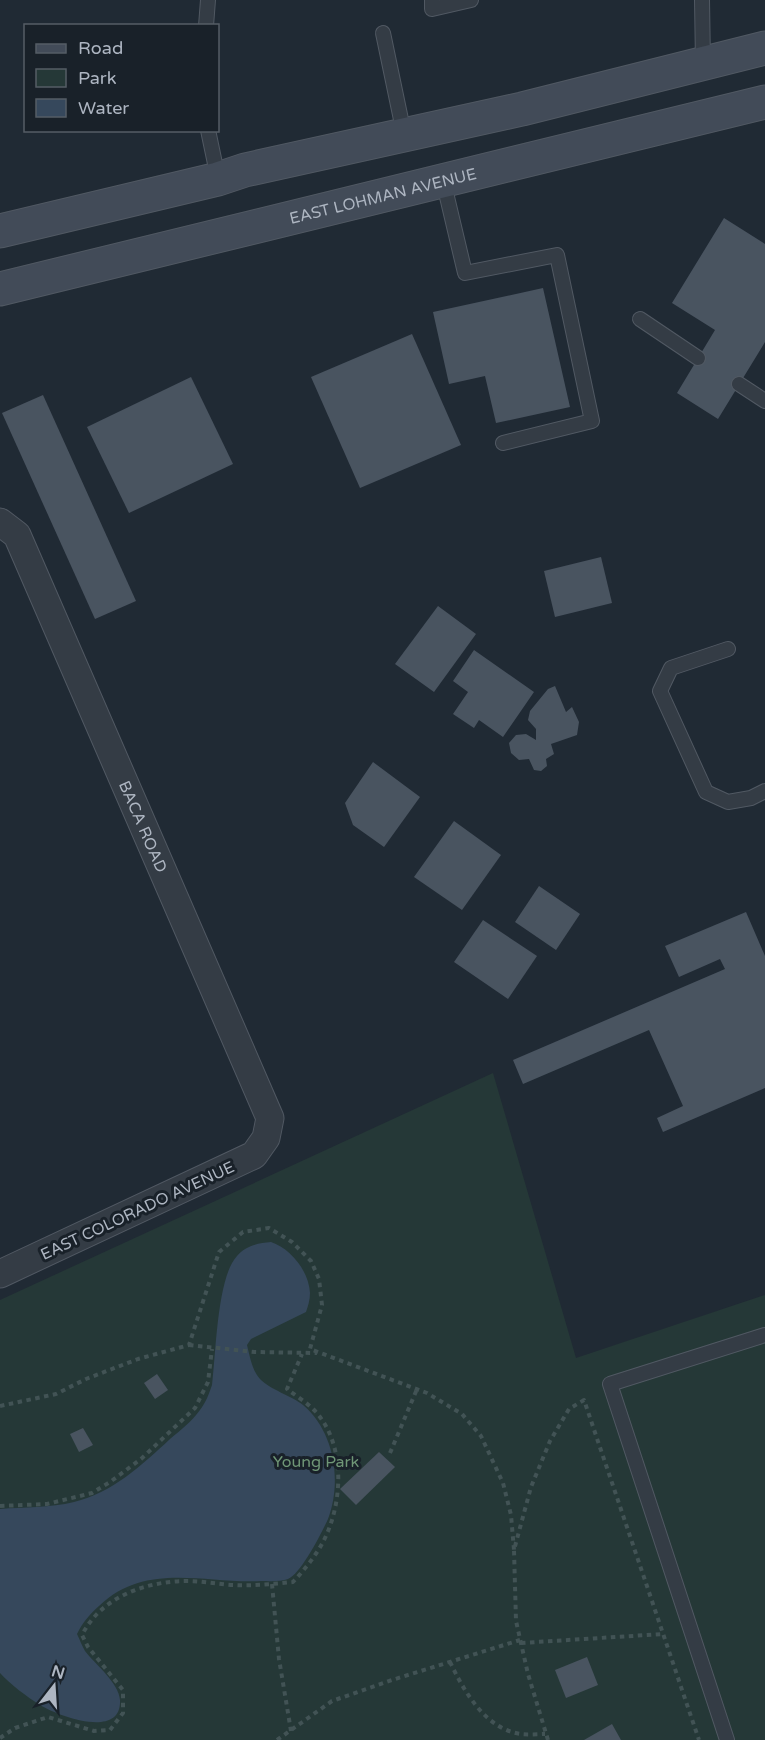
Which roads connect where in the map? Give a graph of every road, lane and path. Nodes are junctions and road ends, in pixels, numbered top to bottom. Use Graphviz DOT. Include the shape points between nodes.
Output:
graph roads {
  1 [pos="208,0"];
  2 [pos="432,0"];
  3 [pos="471,0"];
  4 [pos="702,0"];
  5 [pos="206,24"];
  6 [pos="383,33"];
  7 [pos="765,48"];
  8 [pos="703,63"];
  9 [pos="765,102"];
  10 [pos="208,132"];
  11 [pos="404,134"];
  12 [pos="218,179"];
  13 [pos="443,180"];
  14 [pos="0,231"];
  15 [pos="0,289"];
  16 [pos="639,320"];
  17 [pos="698,358"];
  18 [pos="739,384"];
  19 [pos="765,401"];
  20 [pos="503,443"];
  21 [pos="0,522"];
  22 [pos="728,649"];
  23 [pos="765,791"];
  24 [pos="266,1138"];
  25 [pos="0,1274"];
  26 [pos="765,1335"];
  27 [pos="189,1345"];
  28 [pos="213,1349"];
  29 [pos="317,1353"];
  30 [pos="302,1354"];
  31 [pos="417,1389"];
  32 [pos="0,1406"];
  33 [pos="390,1453"];
  34 [pos="0,1506"];
  35 [pos="514,1550"];
  36 [pos="272,1584"];
  37 [pos="663,1634"];
  38 [pos="520,1641"];
  39 [pos="450,1662"];
  40 [pos="291,1731"];
  41 [pos="545,1734"];
  42 [pos="0,1738"];
  43 [pos="277,1740"];
  44 [pos="548,1740"];
  45 [pos="699,1740"];
  46 [pos="727,1740"];
  1 -- 5 [label="lane"];
  2 -- 3 [label="lane" via="432,9"];
  4 -- 8 [label="lane"];
  6 -- 11 [label="lane"];
  7 -- 8 [label="main road"];
  8 -- 11 [label="main road"];
  9 -- 13 [label="main road, EAST LOHMAN AVENUE"];
  10 -- 12 [label="lane"];
  11 -- 12 [label="main road"];
  12 -- 14 [label="main road"];
  13 -- 15 [label="main road, EAST LOHMAN AVENUE"];
  13 -- 20 [label="lane" via="465,273 557,255 592,421"];
  16 -- 17 [label="lane"];
  18 -- 19 [label="lane"];
  21 -- 24 [label="street, BACA ROAD" via="16,535 270,1118"];
  22 -- 23 [label="lane" via="671,668 660,691 706,792 728,802"];
  24 -- 25 [label="street, EAST COLORADO AVENUE" via="254,1155"];
  26 -- 46 [label="lane" via="610,1384"];
  27 -- 28 [label="path"];
  27 -- 29 [label="path" via="219,1252 243,1232 269,1228 292,1242 311,1261 319,1279 322,1305 310,1349"];
  27 -- 32 [label="path" via="138,1359 56,1394"];
  28 -- 30 [label="path"];
  28 -- 34 [label="path" via="208,1382 195,1408 141,1459 110,1482 92,1493 47,1504"];
  29 -- 30 [label="path"];
  29 -- 31 [label="path"];
  30 -- 36 [label="path" via="287,1389 315,1412 329,1434 338,1462 335,1512 323,1542 293,1582"];
  31 -- 33 [label="path"];
  31 -- 35 [label="path" via="462,1414 481,1436 503,1483"];
  35 -- 37 [label="path" via="531,1487 550,1441 569,1409 584,1400"];
  35 -- 38 [label="path"];
  36 -- 40 [label="path"];
  36 -- 42 [label="path" via="185,1581 128,1592 100,1610 82,1635 123,1690 123,1713 110,1730 94,1731 48,1717 15,1728"];
  37 -- 38 [label="path"];
  37 -- 45 [label="path"];
  38 -- 39 [label="path"];
  38 -- 41 [label="path"];
  39 -- 40 [label="path" via="332,1701"];
  39 -- 41 [label="path" via="471,1698 496,1725 520,1734"];
  40 -- 43 [label="path"];
  41 -- 44 [label="path"];
}
